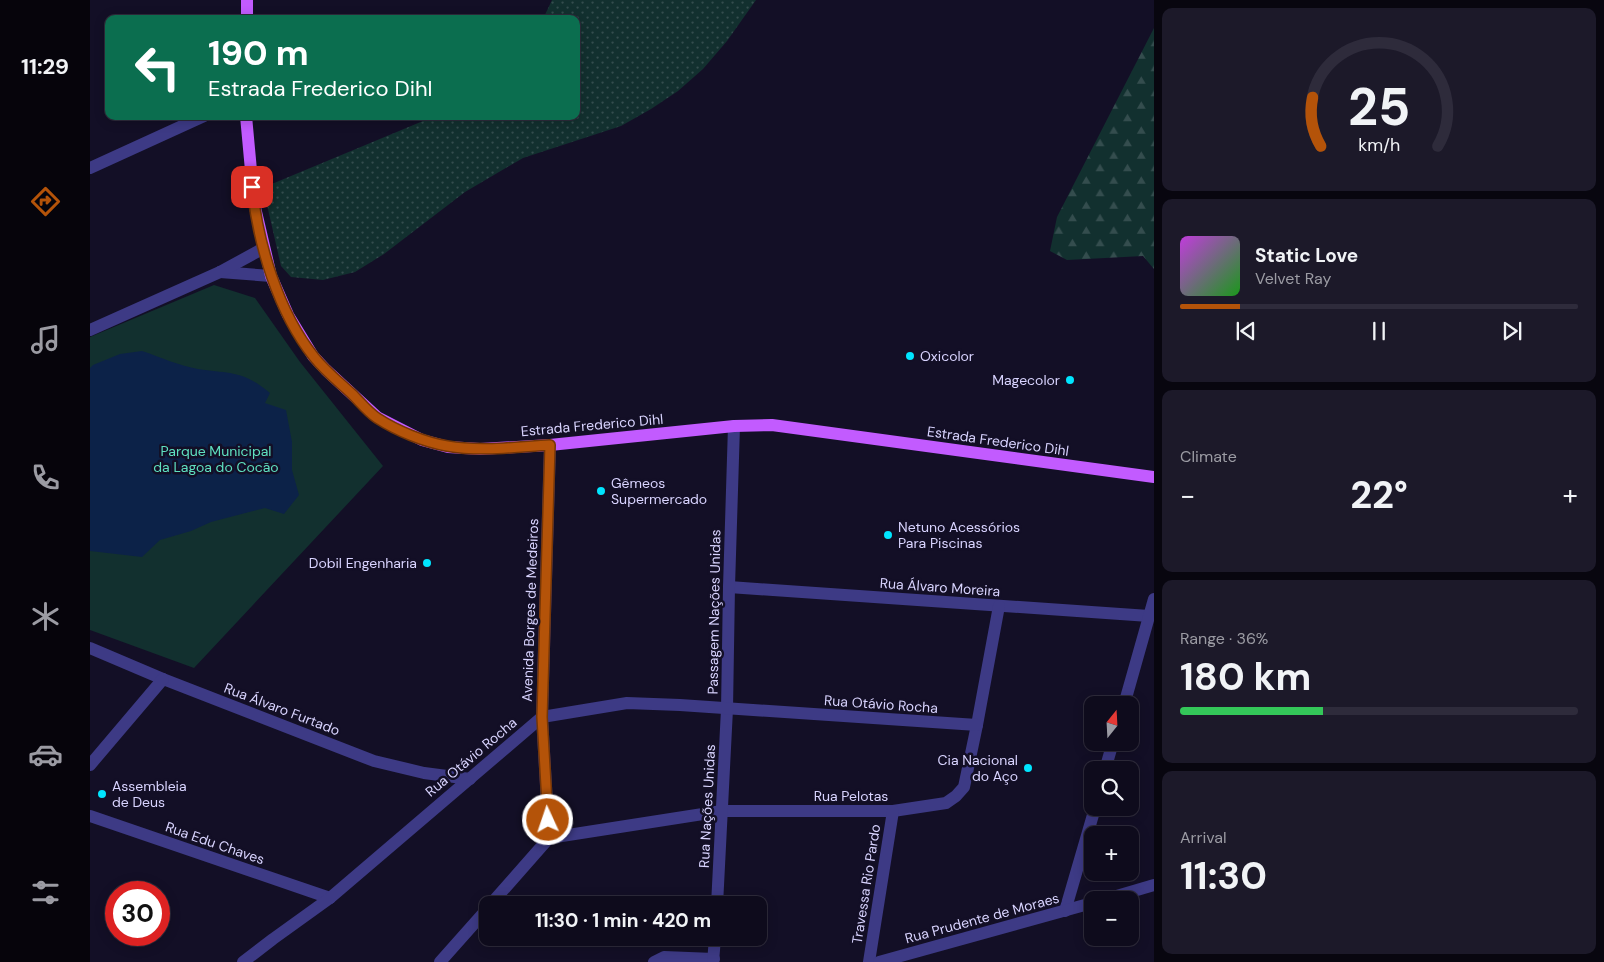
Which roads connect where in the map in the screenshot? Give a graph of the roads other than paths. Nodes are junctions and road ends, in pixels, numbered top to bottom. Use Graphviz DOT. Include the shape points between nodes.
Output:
graph roads {
  1 [pos="248,0"];
  2 [pos="247,15"];
  3 [pos="195,120"];
  4 [pos="246,120"];
  5 [pos="90,168"];
  6 [pos="264,248"];
  7 [pos="220,272"];
  8 [pos="271,276"];
  9 [pos="90,330"];
  10 [pos="734,426"];
  11 [pos="550,445"];
  12 [pos="1154,477"];
  13 [pos="729,588"];
  14 [pos="1154,599"];
  15 [pos="999,606"];
  16 [pos="1149,616"];
  17 [pos="90,648"];
  18 [pos="163,679"];
  19 [pos="1127,696"];
  20 [pos="727,709"];
  21 [pos="542,717"];
  22 [pos="977,725"];
  23 [pos="90,765"];
  24 [pos="470,779"];
  25 [pos="722,811"];
  26 [pos="893,811"];
  27 [pos="90,816"];
  28 [pos="1093,816"];
  29 [pos="548,838"];
  30 [pos="1154,885"];
  31 [pos="1134,891"];
  32 [pos="498,896"];
  33 [pos="717,896"];
  34 [pos="330,898"];
  35 [pos="1084,905"];
  36 [pos="1065,911"];
  37 [pos="479,917"];
  38 [pos="714,946"];
  39 [pos="713,961"];
  40 [pos="243,962"];
  41 [pos="440,962"];
  42 [pos="654,962"];
  43 [pos="869,962"];
  44 [pos="879,962"];
  1 -- 2 [label="main road"];
  3 -- 5 [label="street"];
  4 -- 6 [label="main road, Estrada Frederico Dihl" via="254,203"];
  6 -- 7 [label="street"];
  6 -- 8 [label="main road, Estrada Frederico Dihl"];
  7 -- 8 [label="street"];
  7 -- 9 [label="street"];
  8 -- 11 [label="main road, Estrada Frederico Dihl" via="288,315 313,356 377,418 422,440 448,446 480,449"];
  10 -- 11 [label="main road, Estrada Frederico Dihl"];
  10 -- 12 [label="main road, Estrada Frederico Dihl" via="772,425"];
  10 -- 13 [label="street, Passagem Nações Unidas"];
  11 -- 21 [label="street, Avenida Borges de Medeiros"];
  13 -- 15 [label="street, Rua Álvaro Moreira"];
  13 -- 20 [label="street, Passagem Nações Unidas"];
  14 -- 16 [label="street"];
  15 -- 16 [label="street, Rua Álvaro Moreira"];
  15 -- 22 [label="street, Rua Pelotas"];
  16 -- 19 [label="street"];
  17 -- 18 [label="street, Rua Álvaro Furtado"];
  18 -- 23 [label="street"];
  18 -- 24 [label="street, Rua Álvaro Furtado" via="374,761 424,773"];
  20 -- 21 [label="street, Rua Otávio Rocha" via="627,703"];
  20 -- 22 [label="street, Rua Otávio Rocha"];
  20 -- 25 [label="street, Rua Nações Unidas"];
  21 -- 24 [label="street, Rua Otávio Rocha"];
  21 -- 29 [label="street, Avenida Borges de Medeiros"];
  22 -- 26 [label="street, Rua Pelotas" via="964,787 956,796 946,803"];
  24 -- 34 [label="street, Rua Otávio Rocha"];
  25 -- 26 [label="street, Rua Pelotas"];
  25 -- 29 [label="street, Rua Pelotas"];
  25 -- 33 [label="street, Rua Nações Unidas"];
  26 -- 43 [label="street, Travessa Rio Pardo"];
  27 -- 34 [label="street, Rua Edu Chaves"];
  28 -- 36 [label="street"];
  29 -- 32 [label="street"];
  30 -- 31 [label="street"];
  34 -- 40 [label="street, Rua Otávio Rocha"];
  35 -- 36 [label="street, Rua Prudente de Moraes"];
  36 -- 44 [label="street, Rua Prudente de Moraes"];
  37 -- 41 [label="street"];
  38 -- 39 [label="street"];
  39 -- 42 [label="street" via="664,957"];
}
